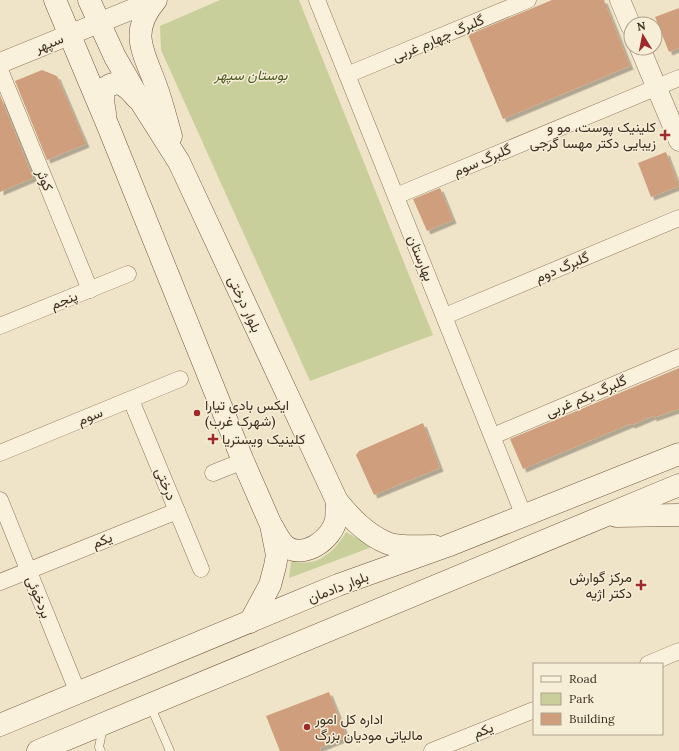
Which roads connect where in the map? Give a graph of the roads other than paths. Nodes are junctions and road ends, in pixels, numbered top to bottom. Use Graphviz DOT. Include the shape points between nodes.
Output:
graph roads {
  1 [pos="55,0"];
  2 [pos="89,0"];
  3 [pos="155,0"];
  4 [pos="317,0"];
  5 [pos="528,0"];
  6 [pos="620,0"];
  7 [pos="627,16"];
  8 [pos="98,23"];
  9 [pos="69,35"];
  10 [pos="643,56"];
  11 [pos="0,63"];
  12 [pos="0,70"];
  13 [pos="347,75"];
  14 [pos="679,78"];
  15 [pos="656,87"];
  16 [pos="141,102"];
  17 [pos="108,126"];
  18 [pos="679,141"];
  19 [pos="179,162"];
  20 [pos="396,196"];
  21 [pos="679,218"];
  22 [pos="128,274"];
  23 [pos="90,290"];
  24 [pos="444,316"];
  25 [pos="0,326"];
  26 [pos="679,357"];
  27 [pos="180,379"];
  28 [pos="131,400"];
  29 [pos="493,436"];
  30 [pos="0,453"];
  31 [pos="679,454"];
  32 [pos="243,461"];
  33 [pos="213,473"];
  34 [pos="679,485"];
  35 [pos="0,500"];
  36 [pos="337,501"];
  37 [pos="177,511"];
  38 [pos="679,515"];
  39 [pos="524,516"];
  40 [pos="603,517"];
  41 [pos="271,525"];
  42 [pos="447,546"];
  43 [pos="201,569"];
  44 [pos="28,570"];
  45 [pos="0,582"];
  46 [pos="250,622"];
  47 [pos="679,651"];
  48 [pos="650,663"];
  49 [pos="78,693"];
  50 [pos="150,704"];
  51 [pos="533,710"];
  52 [pos="104,723"];
  53 [pos="0,725"];
  54 [pos="40,751"];
  55 [pos="101,751"];
  56 [pos="170,751"];
  57 [pos="432,751"];
  1 -- 9 [label="main road"];
  2 -- 8 [label="main road, بلوار درختی"];
  3 -- 8 [label="street, سپهر"];
  3 -- 19 [label="main road" via="142,20 142,49 156,85"];
  4 -- 13 [label="street, بهارستان"];
  5 -- 13 [label="street, گلبرگ چهارم غربی"];
  6 -- 7 [label="street"];
  8 -- 9 [label="street, سپهر"];
  8 -- 16 [label="main road, بلوار درختی"];
  9 -- 11 [label="street, سپهر"];
  9 -- 17 [label="main road"];
  10 -- 15 [label="street"];
  12 -- 23 [label="street, کوثر"];
  13 -- 20 [label="street, بهارستان"];
  14 -- 15 [label="street, گلبرگ سوم"];
  15 -- 18 [label="street"];
  15 -- 20 [label="street, گلبرگ سوم"];
  16 -- 17 [label="main road" via="120,83 106,87 103,102"];
  16 -- 19 [label="main road, بلوار درختی"];
  17 -- 32 [label="main road"];
  19 -- 36 [label="main road, بلوار درختی"];
  20 -- 24 [label="street, بهارستان"];
  21 -- 24 [label="street, گلبرگ دوم"];
  22 -- 23 [label="street, پنجم"];
  23 -- 25 [label="street, پنجم"];
  24 -- 29 [label="street, بهارستان"];
  26 -- 29 [label="street, گلبرگ یکم غربی"];
  27 -- 28 [label="street, سوم"];
  28 -- 30 [label="street, سوم"];
  28 -- 37 [label="street, درختی"];
  29 -- 39 [label="street, بهارستان"];
  31 -- 39 [label="main road, بلوار دادمان"];
  32 -- 33 [label="street"];
  32 -- 41 [label="main road"];
  34 -- 40 [label="main road"];
  35 -- 44 [label="street, بردخوئی"];
  36 -- 41 [label="main road" via="336,520 332,530 315,547 302,550 285,545"];
  36 -- 42 [label="main road, بلوار درختی" via="360,526 387,543"];
  37 -- 43 [label="street, درختی"];
  37 -- 44 [label="street, یکم"];
  38 -- 40 [label="main road"];
  39 -- 42 [label="main road, بلوار دادمان"];
  40 -- 50 [label="main road"];
  41 -- 46 [label="main road" via="277,555 275,566 270,585"];
  42 -- 46 [label="main road, بلوار دادمان" via="338,585"];
  44 -- 45 [label="street, یکم"];
  44 -- 49 [label="street, بردخوئی"];
  46 -- 49 [label="main road, بلوار دادمان"];
  47 -- 48 [label="street"];
  49 -- 53 [label="main road, بلوار دادمان"];
  50 -- 52 [label="main road"];
  50 -- 56 [label="lane"];
  51 -- 57 [label="street, یکم"];
  52 -- 54 [label="main road"];
  52 -- 55 [label="lane" via="99,747"];
}
